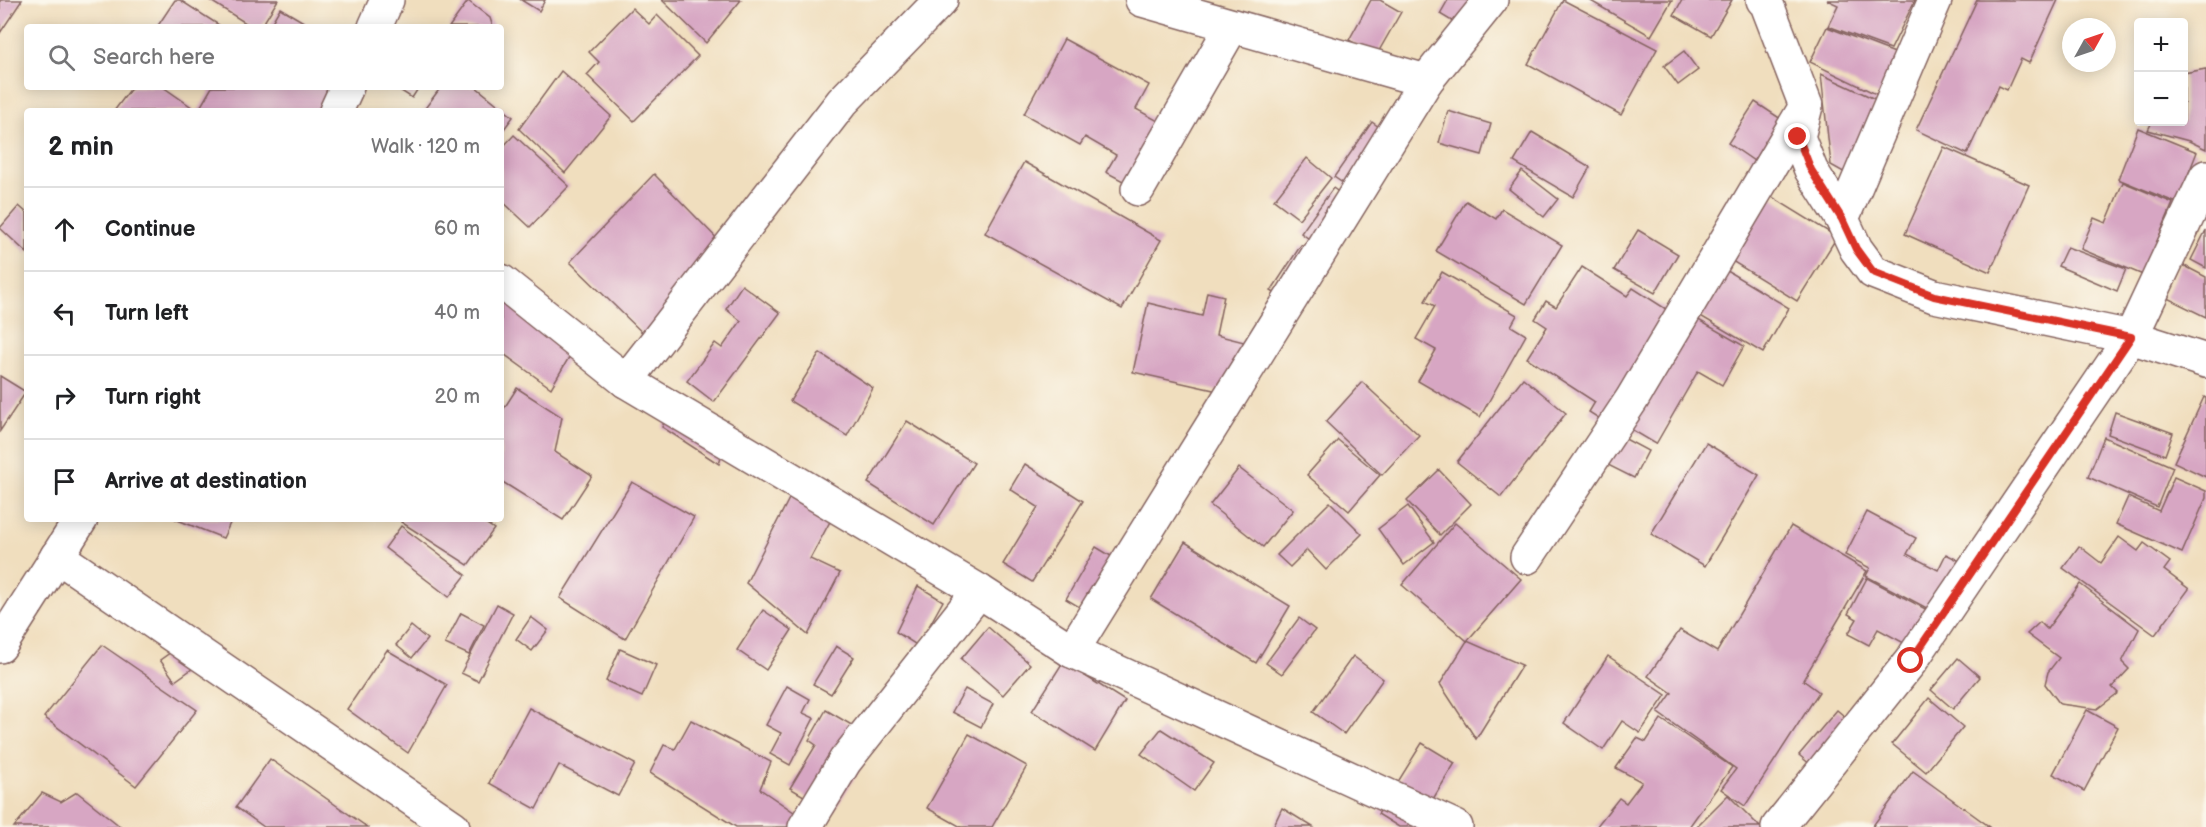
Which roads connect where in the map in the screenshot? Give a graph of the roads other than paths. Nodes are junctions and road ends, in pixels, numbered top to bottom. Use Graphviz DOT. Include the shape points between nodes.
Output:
graph roads {
  1 [pos="387,0"];
  2 [pos="940,0"];
  3 [pos="1142,0"];
  4 [pos="1491,0"];
  5 [pos="1763,0"];
  6 [pos="1935,0"];
  7 [pos="376,24"];
  8 [pos="1232,26"];
  9 [pos="1426,81"];
  10 [pos="346,90"];
  11 [pos="1806,106"];
  12 [pos="337,108"];
  13 [pos="2206,177"];
  14 [pos="1138,189"];
  15 [pos="1842,219"];
  16 [pos="504,283"];
  17 [pos="2131,337"];
  18 [pos="2206,361"];
  19 [pos="626,381"];
  20 [pos="79,522"];
  21 [pos="57,556"];
  22 [pos="1527,557"];
  23 [pos="979,591"];
  24 [pos="0,646"];
  25 [pos="1072,651"];
  26 [pos="453,827"];
  27 [pos="805,827"];
  28 [pos="1456,827"];
  29 [pos="1778,827"];
  1 -- 7 [label="street"];
  2 -- 19 [label="street" via="842,102"];
  3 -- 8 [label="street"];
  4 -- 9 [label="street"];
  5 -- 11 [label="street"];
  6 -- 15 [label="street"];
  8 -- 9 [label="street"];
  8 -- 14 [label="street"];
  9 -- 25 [label="street"];
  10 -- 12 [label="street"];
  11 -- 15 [label="street" via="1798,137 1811,170"];
  11 -- 22 [label="street" via="1632,399"];
  13 -- 17 [label="street"];
  15 -- 17 [label="street" via="1856,249 1873,272 1905,286 1934,296"];
  16 -- 19 [label="street"];
  17 -- 18 [label="street"];
  17 -- 29 [label="street" via="1911,661"];
  19 -- 23 [label="street"];
  20 -- 21 [label="street"];
  21 -- 24 [label="street"];
  21 -- 26 [label="street"];
  23 -- 25 [label="street"];
  23 -- 27 [label="street" via="845,761"];
  25 -- 28 [label="street"];
}
